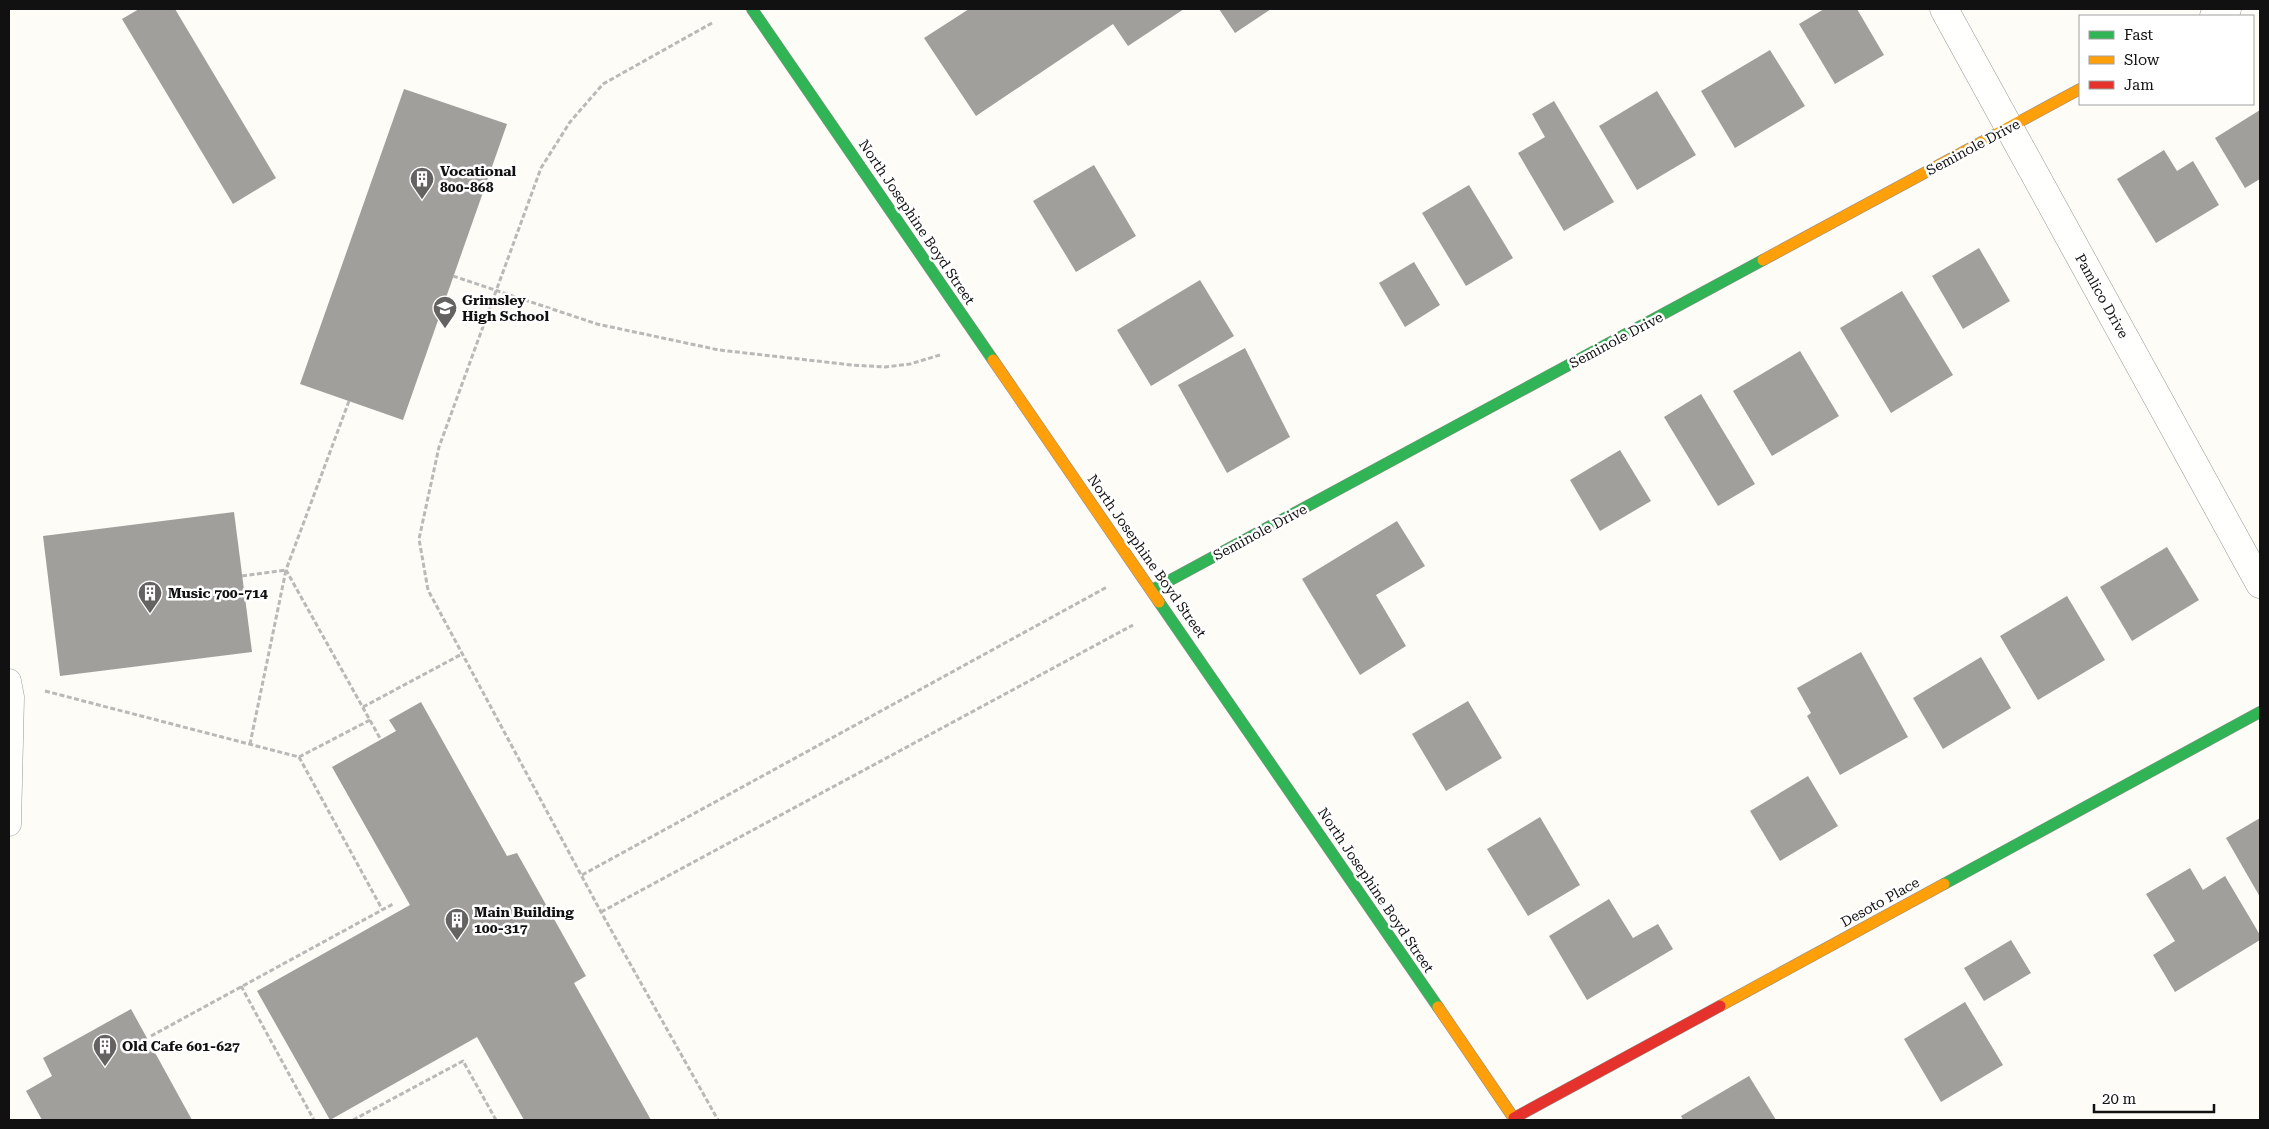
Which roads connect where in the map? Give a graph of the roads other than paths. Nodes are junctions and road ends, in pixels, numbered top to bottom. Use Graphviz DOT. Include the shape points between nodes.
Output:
graph roads {
  1 [pos="752,9"];
  2 [pos="1944,9"];
  3 [pos="2228,9"];
  4 [pos="2216,15"];
  5 [pos="2079,90"];
  6 [pos="2009,128"];
  7 [pos="2260,584"];
  8 [pos="1152,590"];
  9 [pos="9,681"];
  10 [pos="2260,712"];
  11 [pos="9,824"];
  12 [pos="1515,1119"];
  1 -- 8 [label="street, North Josephine Boyd Street"];
  2 -- 6 [label="street, Pamlico Drive"];
  3 -- 4 [label="street"];
  5 -- 6 [label="street, Seminole Drive"];
  6 -- 7 [label="street, Pamlico Drive"];
  6 -- 8 [label="street, Seminole Drive"];
  8 -- 12 [label="street, North Josephine Boyd Street"];
  9 -- 11 [label="lane" via="12,697"];
  10 -- 12 [label="street, Desoto Place"];
}
